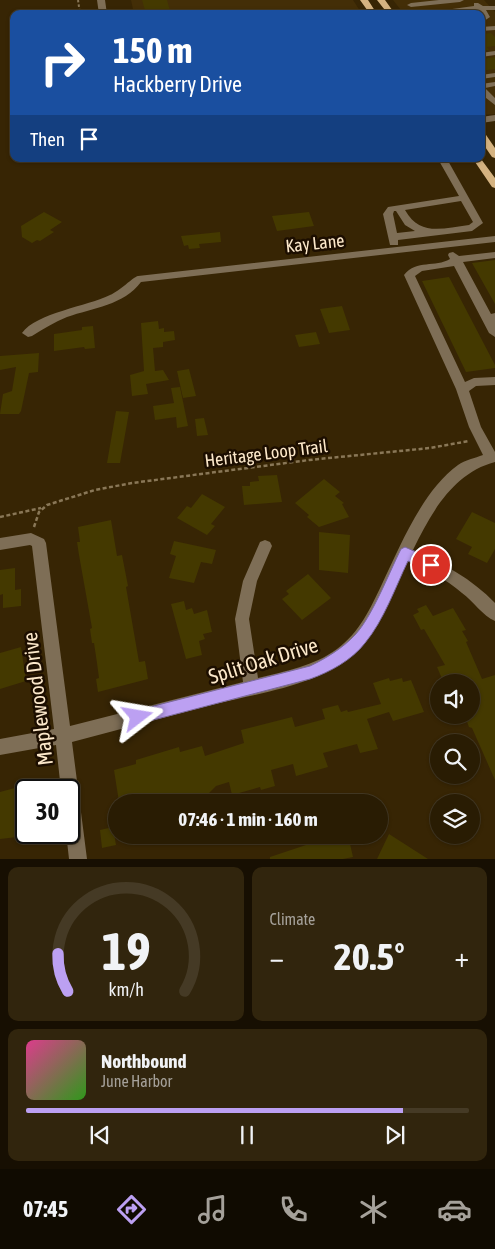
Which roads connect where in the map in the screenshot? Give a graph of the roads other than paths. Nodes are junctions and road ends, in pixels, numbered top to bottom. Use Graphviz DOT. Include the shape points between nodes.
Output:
graph roads {
  1 [pos="381,0"];
  2 [pos="460,0"];
  3 [pos="468,0"];
  4 [pos="487,0"];
  5 [pos="409,2"];
  6 [pos="481,8"];
  7 [pos="495,8"];
  8 [pos="389,10"];
  9 [pos="460,10"];
  10 [pos="485,92"];
  11 [pos="495,103"];
  12 [pos="485,140"];
  13 [pos="495,155"];
  14 [pos="445,162"];
  15 [pos="479,162"];
  16 [pos="495,185"];
  17 [pos="464,198"];
  18 [pos="399,207"];
  19 [pos="475,225"];
  20 [pos="393,237"];
  21 [pos="495,239"];
  22 [pos="448,245"];
  23 [pos="395,251"];
  24 [pos="495,255"];
  25 [pos="456,260"];
  26 [pos="492,317"];
  27 [pos="28,333"];
  28 [pos="495,333"];
  29 [pos="495,381"];
  30 [pos="462,389"];
  31 [pos="493,458"];
  32 [pos="0,544"];
  33 [pos="265,546"];
  34 [pos="405,553"];
  35 [pos="495,614"];
  36 [pos="252,688"];
  37 [pos="63,736"];
  38 [pos="0,747"];
  39 [pos="78,859"];
  1 -- 8 [label="main road"];
  2 -- 5 [label="street"];
  3 -- 6 [label="street"];
  4 -- 7 [label="street"];
  6 -- 7 [label="street"];
  6 -- 9 [label="street"];
  10 -- 11 [label="street"];
  12 -- 13 [label="main road"];
  14 -- 17 [label="street"];
  15 -- 16 [label="main road"];
  17 -- 18 [label="street"];
  17 -- 19 [label="street"];
  18 -- 19 [label="street" via="416,230"];
  18 -- 20 [label="street" via="391,209 388,214"];
  19 -- 20 [label="street"];
  20 -- 23 [label="street"];
  21 -- 22 [label="street, Kay Lane"];
  22 -- 23 [label="street, Kay Lane"];
  22 -- 25 [label="street"];
  23 -- 27 [label="street, Kay Lane" via="138,279 132,288 112,298 42,324"];
  24 -- 25 [label="street"];
  25 -- 26 [label="street"];
  25 -- 30 [label="street" via="448,265 419,268 409,276"];
  26 -- 28 [label="street"];
  29 -- 30 [label="street" via="474,382"];
  30 -- 31 [label="street" via="481,439"];
  31 -- 34 [label="street, Split Oak Drive" via="463,469 446,485"];
  32 -- 37 [label="street, Maplewood Drive" via="31,539 39,543"];
  33 -- 36 [label="street" via="250,581 242,619"];
  34 -- 35 [label="street" via="457,579"];
  34 -- 36 [label="street, Split Oak Drive" via="359,641 328,665"];
  36 -- 37 [label="street, Split Oak Drive"];
  37 -- 38 [label="street, Split Oak Drive"];
  37 -- 39 [label="street, Maplewood Drive"];
}
